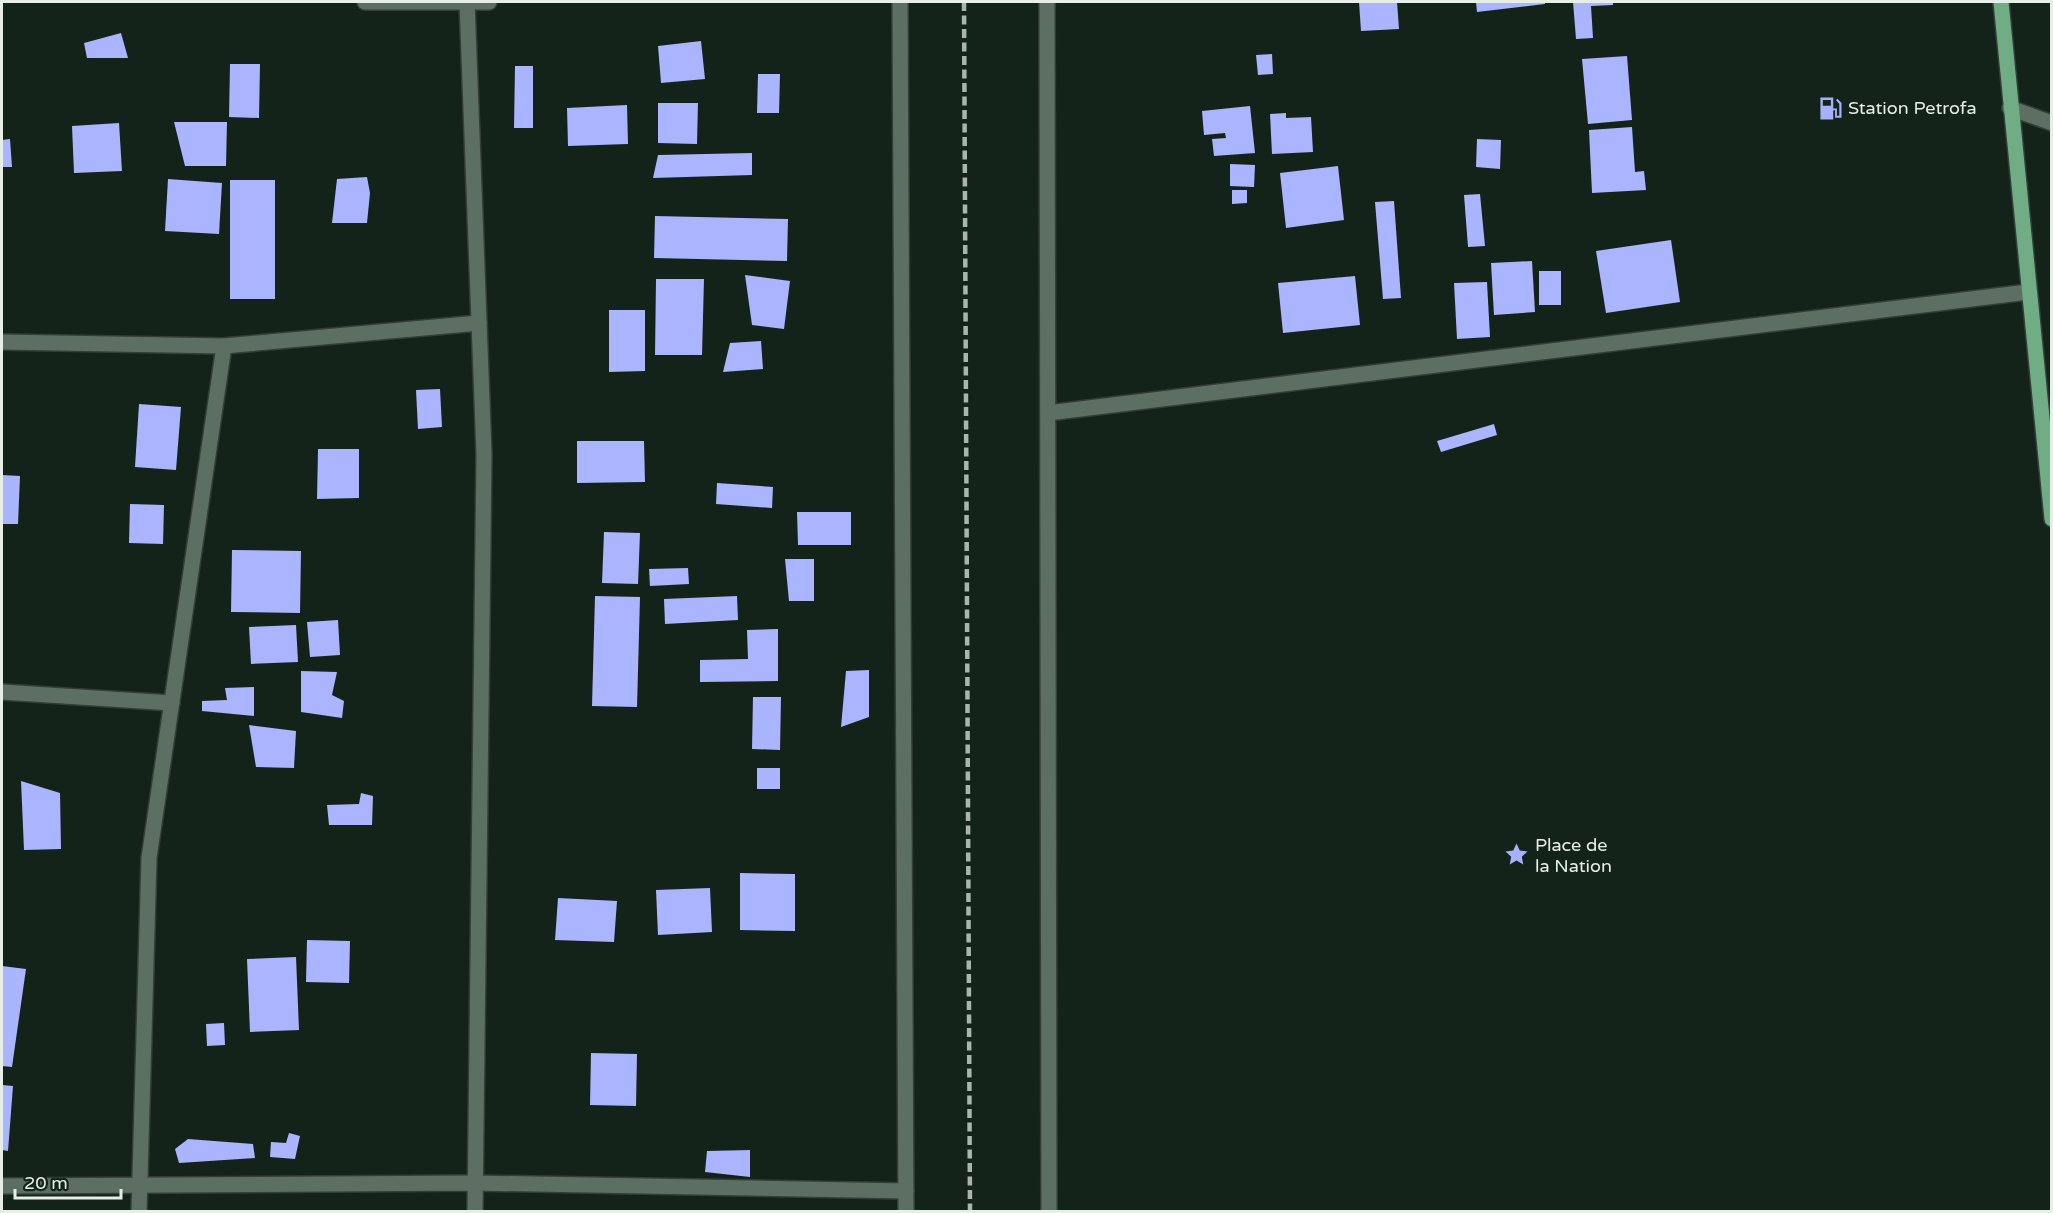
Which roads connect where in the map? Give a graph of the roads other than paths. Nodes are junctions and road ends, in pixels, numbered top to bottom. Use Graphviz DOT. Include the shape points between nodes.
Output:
graph roads {
  1 [pos="365,2"];
  2 [pos="467,2"];
  3 [pos="489,2"];
  4 [pos="900,2"];
  5 [pos="1047,2"];
  6 [pos="2001,2"];
  7 [pos="2010,108"];
  8 [pos="2052,123"];
  9 [pos="2028,292"];
  10 [pos="479,323"];
  11 [pos="2,342"];
  12 [pos="224,346"];
  13 [pos="1048,413"];
  14 [pos="2052,519"];
  15 [pos="2,692"];
  16 [pos="172,703"];
  17 [pos="475,1183"];
  18 [pos="2,1186"];
  19 [pos="140,1186"];
  20 [pos="906,1191"];
  21 [pos="139,1212"];
  22 [pos="475,1212"];
  23 [pos="906,1212"];
  24 [pos="1048,1212"];
  1 -- 2 [label="street"];
  2 -- 3 [label="street"];
  2 -- 10 [label="street"];
  4 -- 20 [label="street"];
  5 -- 13 [label="street"];
  6 -- 7 [label="main road"];
  7 -- 8 [label="street"];
  7 -- 9 [label="main road"];
  9 -- 13 [label="street"];
  9 -- 14 [label="main road"];
  10 -- 12 [label="street"];
  10 -- 17 [label="street" via="484,454"];
  11 -- 12 [label="street"];
  12 -- 16 [label="street"];
  13 -- 24 [label="street"];
  15 -- 16 [label="street"];
  16 -- 19 [label="street" via="149,858"];
  17 -- 19 [label="street"];
  17 -- 20 [label="street"];
  17 -- 22 [label="street"];
  18 -- 19 [label="street"];
  19 -- 21 [label="street"];
  20 -- 23 [label="street"];
}
